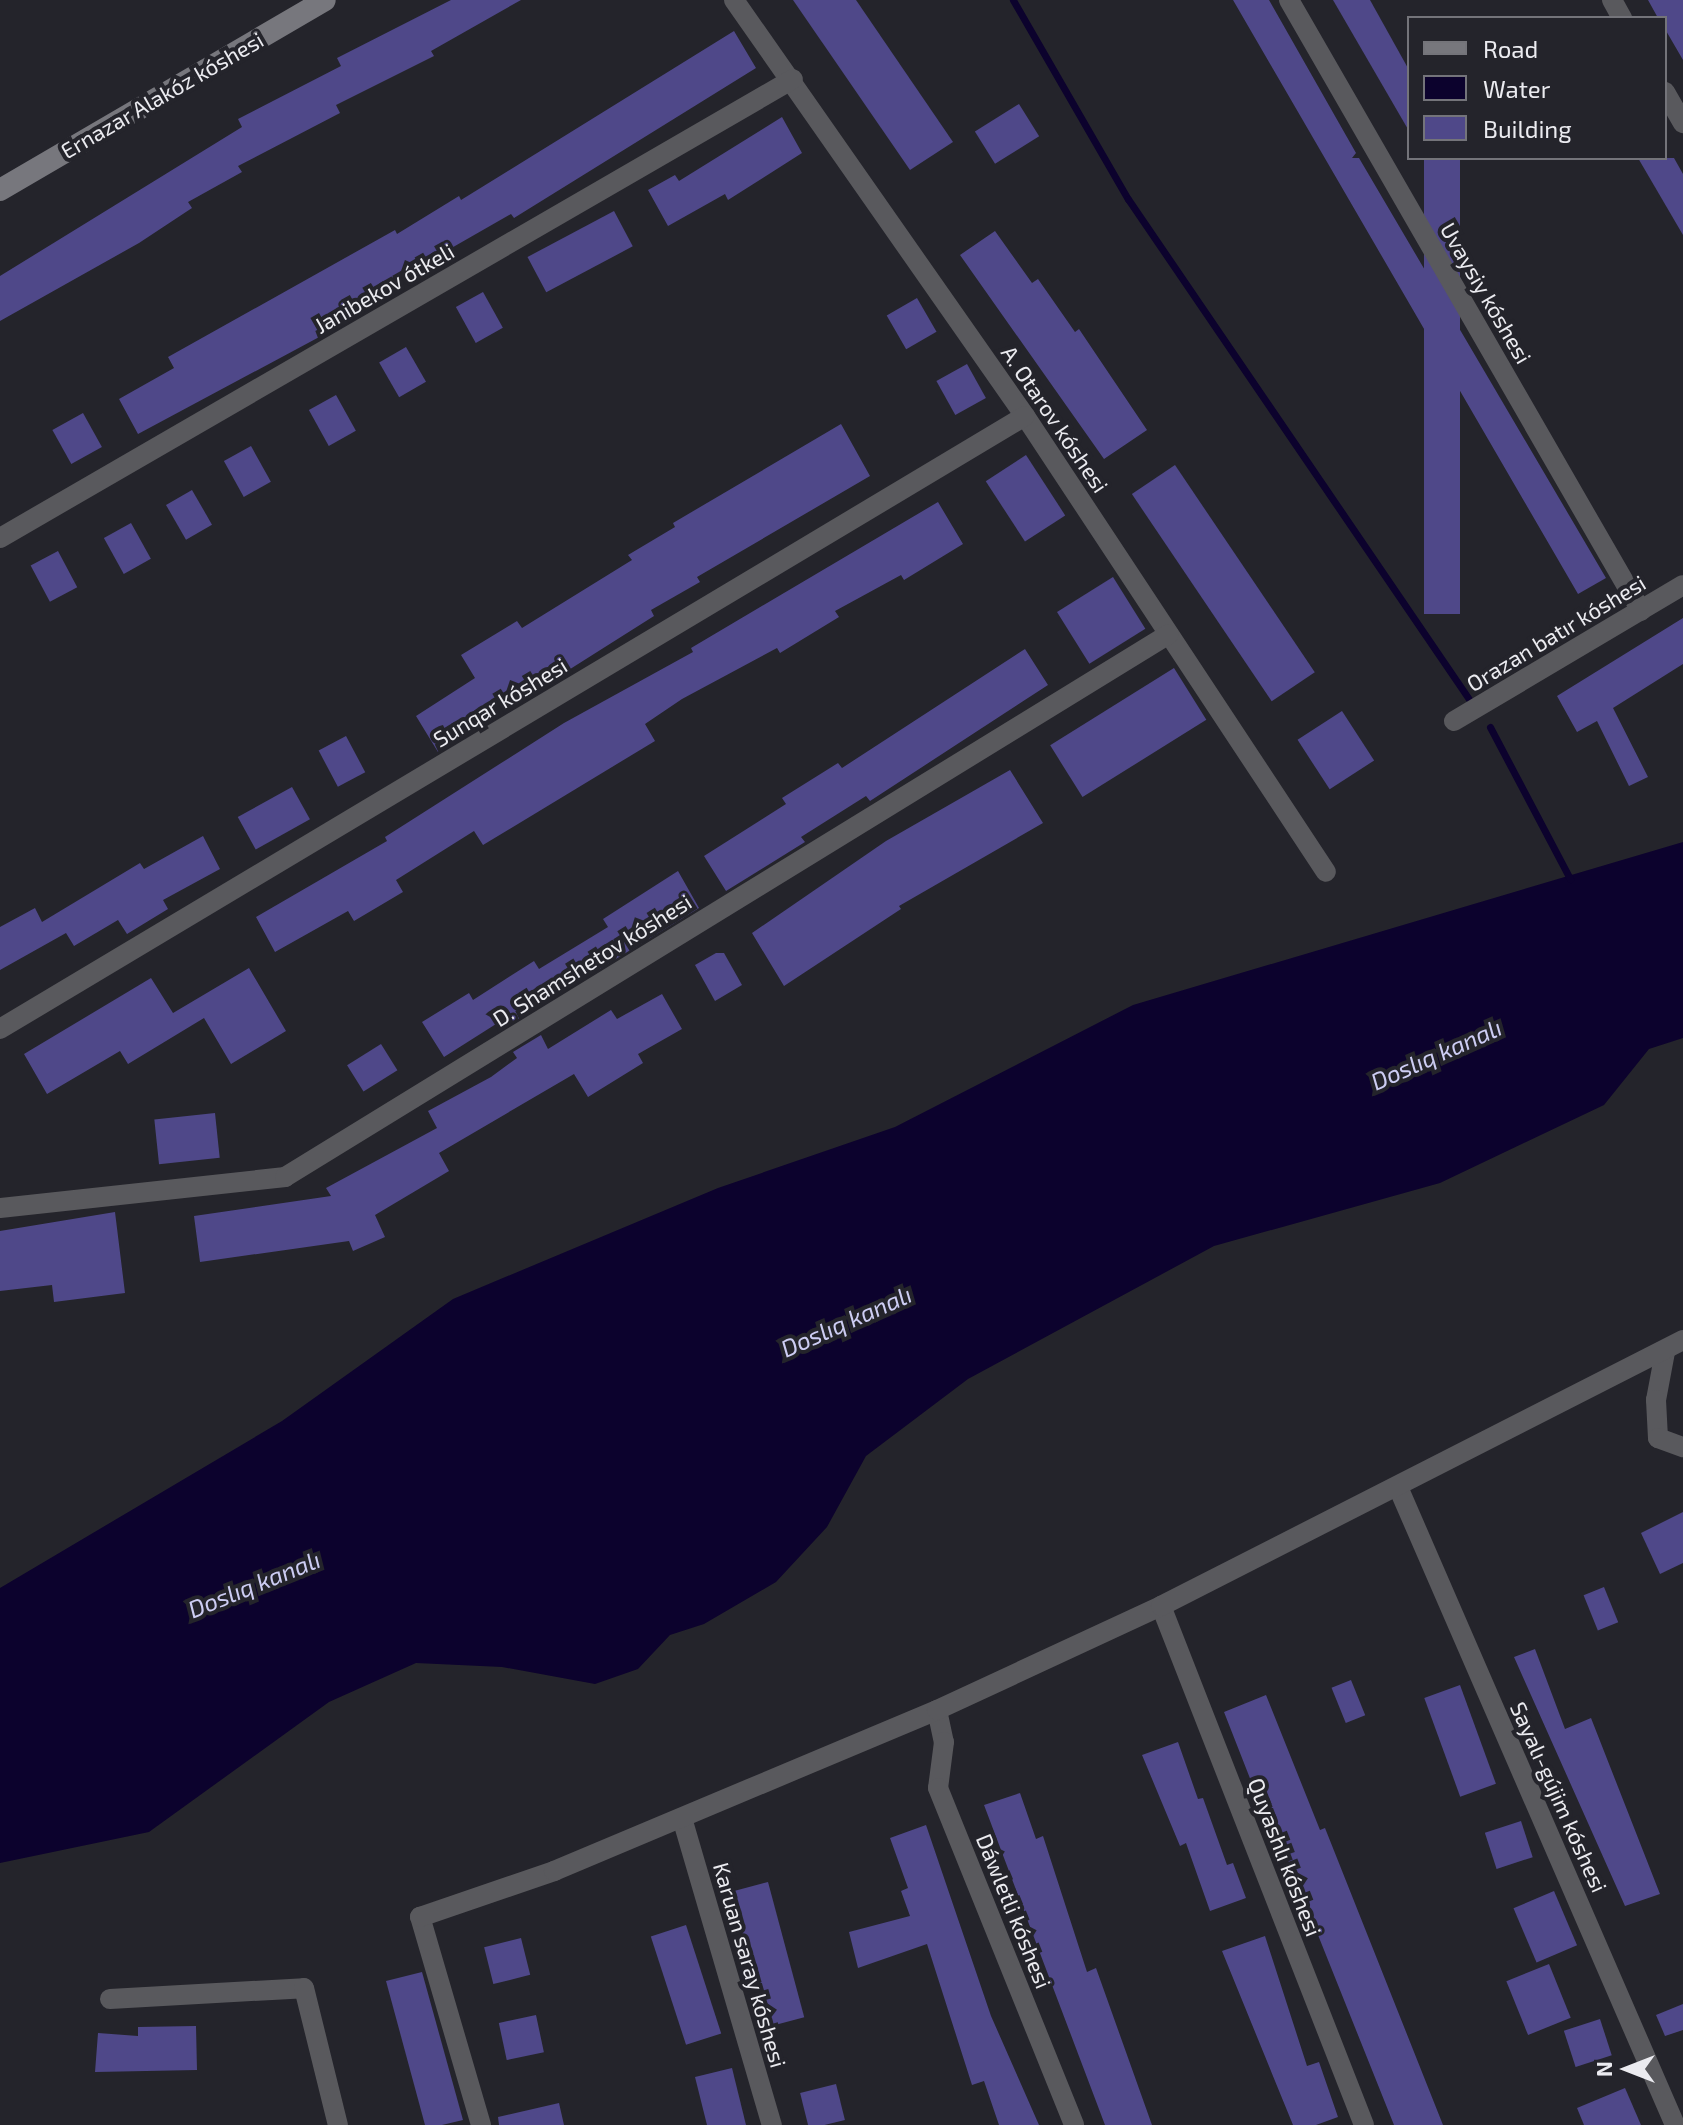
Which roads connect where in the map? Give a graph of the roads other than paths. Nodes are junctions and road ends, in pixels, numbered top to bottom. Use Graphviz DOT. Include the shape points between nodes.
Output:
graph roads {
  1 [pos="325,0"];
  2 [pos="734,0"];
  3 [pos="1289,0"];
  4 [pos="793,79"];
  5 [pos="1667,95"];
  6 [pos="1683,123"];
  7 [pos="0,190"];
  8 [pos="1025,416"];
  9 [pos="0,538"];
  10 [pos="1683,585"];
  11 [pos="1641,611"];
  12 [pos="1169,634"];
  13 [pos="1454,721"];
  14 [pos="1326,872"];
  15 [pos="0,1029"];
  16 [pos="0,1208"];
  17 [pos="1683,1340"];
  18 [pos="1665,1352"];
  19 [pos="1683,1447"];
  20 [pos="1398,1487"];
  21 [pos="1161,1606"];
  22 [pos="937,1710"];
  23 [pos="682,1818"];
  24 [pos="110,1999"];
  25 [pos="338,2125"];
  26 [pos="481,2125"];
  27 [pos="772,2125"];
  28 [pos="1074,2125"];
  29 [pos="1364,2125"];
  30 [pos="1675,2125"];
  1 -- 7 [label="main road, Ernazar Alakóz kóshesi"];
  2 -- 4 [label="street, A. Otarov kóshesi"];
  3 -- 11 [label="street, Uvaysiy kóshesi"];
  4 -- 8 [label="street, A. Otarov kóshesi"];
  4 -- 9 [label="street, Janibekov ótkeli"];
  5 -- 6 [label="street"];
  8 -- 12 [label="street, A. Otarov kóshesi"];
  8 -- 15 [label="street, Sunqar kóshesi"];
  10 -- 11 [label="street, Orazan batır kóshesi"];
  11 -- 13 [label="street, Orazan batır kóshesi"];
  12 -- 14 [label="street, A. Otarov kóshesi"];
  12 -- 16 [label="street, D. Shamshetov kóshesi" via="285,1177"];
  17 -- 18 [label="street"];
  18 -- 19 [label="street" via="1656,1400 1658,1438"];
  18 -- 20 [label="street"];
  20 -- 21 [label="street"];
  20 -- 30 [label="street, Sayalı-gújim kóshesi"];
  21 -- 22 [label="street"];
  21 -- 29 [label="street, Quyashlı kóshesi"];
  22 -- 23 [label="street"];
  22 -- 28 [label="street, Dáwletli kóshesi" via="944,1742 938,1788"];
  23 -- 26 [label="street" via="554,1871 420,1917"];
  23 -- 27 [label="street, Karuan saray kóshesi"];
  24 -- 25 [label="street" via="304,1988"];
}
